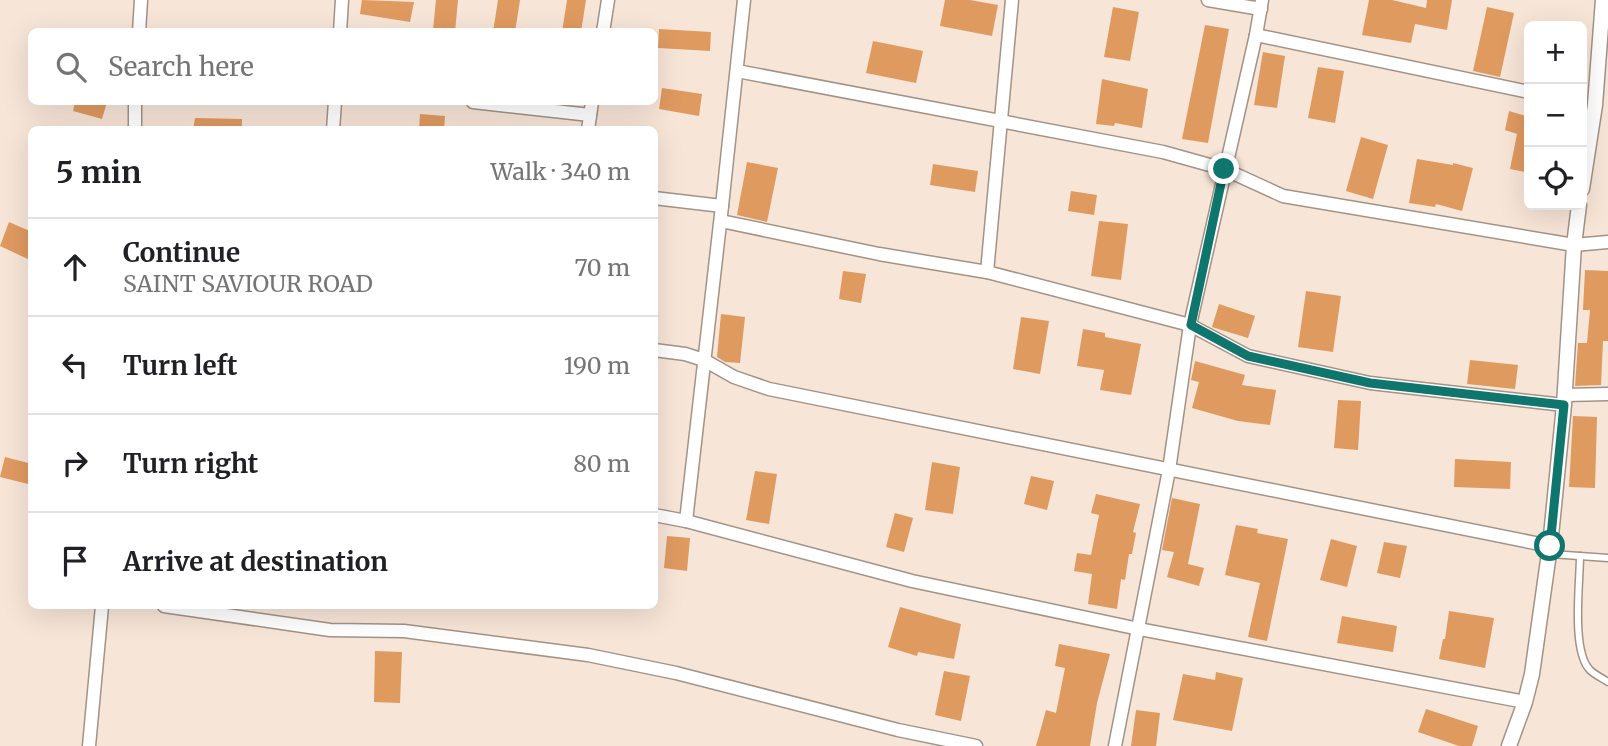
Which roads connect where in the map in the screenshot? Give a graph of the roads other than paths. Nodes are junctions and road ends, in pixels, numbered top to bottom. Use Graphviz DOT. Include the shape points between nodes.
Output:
graph roads {
  1 [pos="141,0"];
  2 [pos="342,0"];
  3 [pos="608,0"];
  4 [pos="744,0"];
  5 [pos="1012,0"];
  6 [pos="1208,0"];
  7 [pos="1604,0"];
  8 [pos="1262,5"];
  9 [pos="139,28"];
  10 [pos="340,28"];
  11 [pos="604,28"];
  12 [pos="1256,35"];
  13 [pos="737,71"];
  14 [pos="1524,91"];
  15 [pos="1588,104"];
  16 [pos="135,105"];
  17 [pos="335,105"];
  18 [pos="532,105"];
  19 [pos="591,108"];
  20 [pos="999,122"];
  21 [pos="135,126"];
  22 [pos="333,126"];
  23 [pos="589,126"];
  24 [pos="1585,147"];
  25 [pos="1224,169"];
  26 [pos="658,198"];
  27 [pos="722,206"];
  28 [pos="1578,210"];
  29 [pos="720,221"];
  30 [pos="1608,242"];
  31 [pos="1574,245"];
  32 [pos="987,272"];
  33 [pos="1191,325"];
  34 [pos="658,351"];
  35 [pos="704,360"];
  36 [pos="1608,394"];
  37 [pos="1564,400"];
  38 [pos="1169,470"];
  39 [pos="658,516"];
  40 [pos="686,520"];
  41 [pos="1549,550"];
  42 [pos="1580,556"];
  43 [pos="1608,558"];
  44 [pos="102,609"];
  45 [pos="185,609"];
  46 [pos="1139,629"];
  47 [pos="1608,682"];
  48 [pos="1525,702"];
  49 [pos="89,746"];
  50 [pos="976,746"];
  51 [pos="1115,746"];
  52 [pos="1508,746"];
  1 -- 9 [label="street"];
  2 -- 10 [label="street"];
  3 -- 11 [label="street"];
  4 -- 13 [label="street"];
  5 -- 20 [label="street"];
  6 -- 8 [label="street"];
  7 -- 15 [label="street"];
  8 -- 12 [label="street"];
  12 -- 14 [label="street"];
  12 -- 25 [label="street"];
  13 -- 20 [label="street"];
  13 -- 27 [label="street"];
  15 -- 24 [label="street"];
  16 -- 21 [label="street"];
  17 -- 22 [label="street"];
  18 -- 19 [label="street"];
  19 -- 23 [label="street"];
  20 -- 25 [label="street" via="1163,152"];
  20 -- 32 [label="street"];
  25 -- 31 [label="street" via="1283,196"];
  25 -- 33 [label="street"];
  26 -- 27 [label="street"];
  27 -- 29 [label="street"];
  28 -- 31 [label="street"];
  29 -- 32 [label="street"];
  29 -- 35 [label="street"];
  30 -- 31 [label="street"];
  31 -- 37 [label="street"];
  32 -- 33 [label="street"];
  33 -- 37 [label="street" via="1248,356 1370,383"];
  33 -- 38 [label="street"];
  34 -- 35 [label="street"];
  35 -- 38 [label="street" via="769,389"];
  35 -- 40 [label="street"];
  36 -- 37 [label="street"];
  37 -- 41 [label="street"];
  38 -- 41 [label="street"];
  38 -- 46 [label="street"];
  39 -- 40 [label="street"];
  40 -- 46 [label="street" via="912,581"];
  41 -- 42 [label="lane"];
  41 -- 48 [label="street"];
  42 -- 43 [label="lane"];
  42 -- 47 [label="lane" via="1582,654 1588,669"];
  44 -- 49 [label="street"];
  45 -- 50 [label="street" via="330,630 404,631 588,655"];
  46 -- 48 [label="street"];
  46 -- 51 [label="street"];
  48 -- 52 [label="street"];
}
